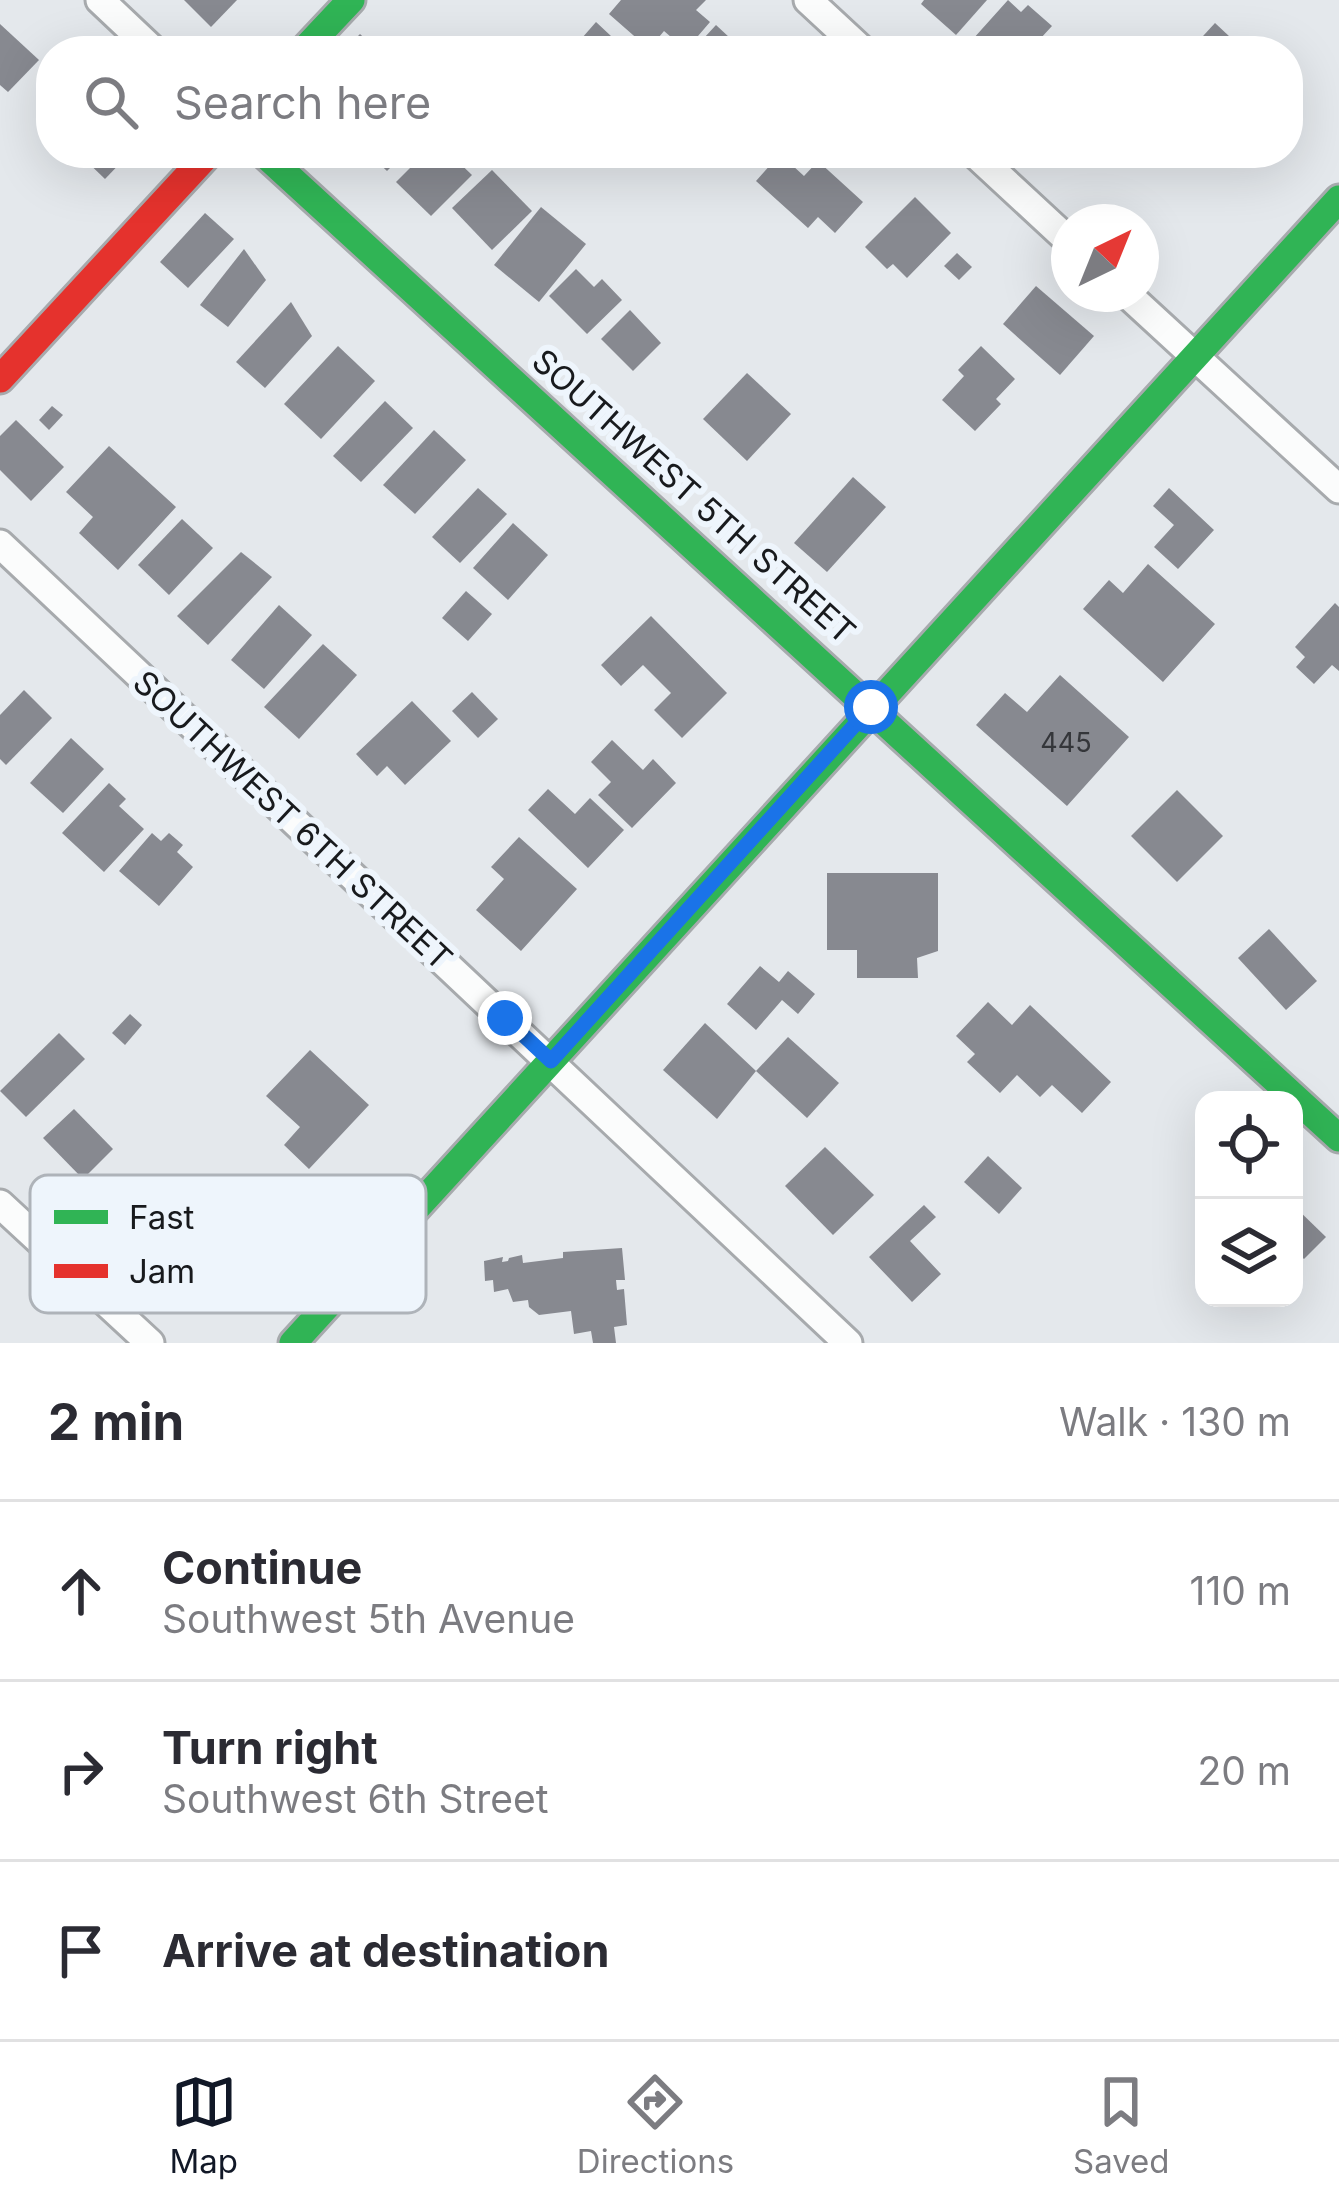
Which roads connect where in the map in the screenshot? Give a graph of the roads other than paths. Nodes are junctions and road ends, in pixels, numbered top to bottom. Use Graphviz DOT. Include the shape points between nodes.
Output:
graph roads {
  1 [pos="100,0"];
  2 [pos="351,0"];
  3 [pos="808,0"];
  4 [pos="138,36"];
  5 [pos="318,36"];
  6 [pos="847,36"];
  7 [pos="195,168"];
  8 [pos="279,168"];
  9 [pos="990,168"];
  10 [pos="1339,199"];
  11 [pos="1051,224"];
  12 [pos="1146,312"];
  13 [pos="1195,357"];
  14 [pos="0,379"];
  15 [pos="1339,489"];
  16 [pos="0,544"];
  17 [pos="871,707"];
  18 [pos="551,1061"];
  19 [pos="1339,1138"];
  20 [pos="426,1198"];
  21 [pos="0,1204"];
  22 [pos="30,1232"];
  23 [pos="118,1313"];
  24 [pos="320,1313"];
  25 [pos="150,1343"];
  26 [pos="293,1343"];
  27 [pos="848,1343"];
  1 -- 4 [label="street"];
  2 -- 5 [label="street"];
  3 -- 6 [label="street"];
  7 -- 14 [label="street"];
  8 -- 17 [label="street, SOUTHWEST 5TH STREET"];
  9 -- 11 [label="street"];
  10 -- 13 [label="street"];
  12 -- 13 [label="street"];
  13 -- 15 [label="street"];
  13 -- 17 [label="street"];
  16 -- 18 [label="street, SOUTHWEST 6TH STREET"];
  17 -- 18 [label="street"];
  17 -- 19 [label="street, SOUTHWEST 5TH STREET"];
  18 -- 20 [label="street"];
  18 -- 27 [label="street, SOUTHWEST 6TH STREET"];
  21 -- 22 [label="street"];
  23 -- 25 [label="street"];
  24 -- 26 [label="street"];
}
